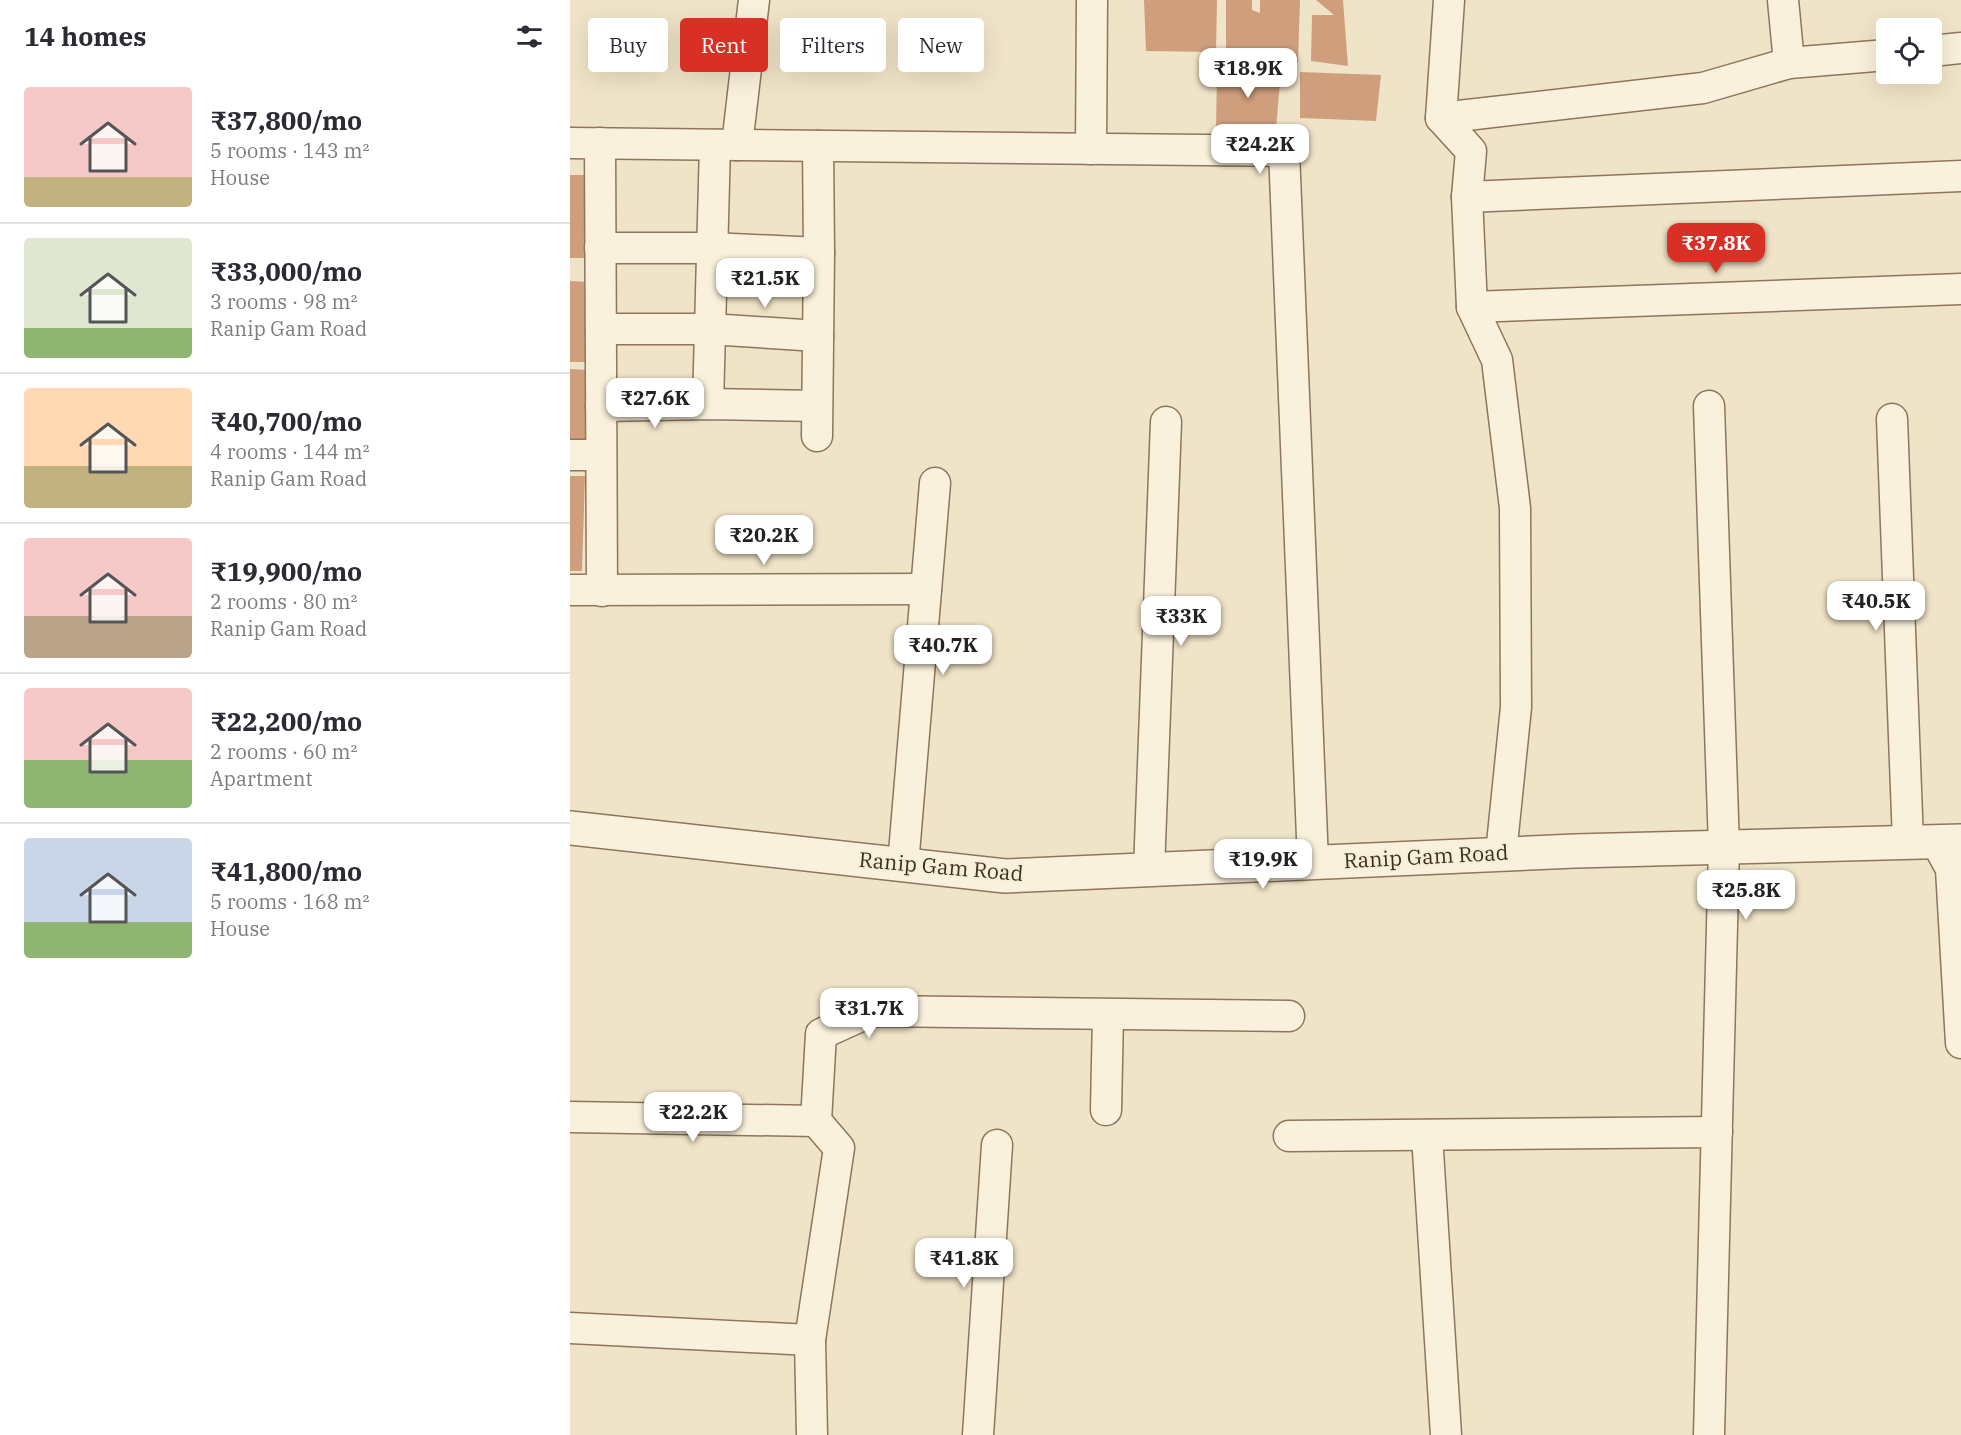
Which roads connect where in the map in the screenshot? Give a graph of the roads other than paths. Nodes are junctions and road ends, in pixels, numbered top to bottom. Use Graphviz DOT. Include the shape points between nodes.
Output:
graph roads {
  1 [pos="754,0"];
  2 [pos="1092,0"];
  3 [pos="1449,0"];
  4 [pos="1783,0"];
  5 [pos="1961,48"];
  6 [pos="1942,50"];
  7 [pos="1876,56"];
  8 [pos="1789,63"];
  9 [pos="1442,118"];
  10 [pos="570,143"];
  11 [pos="600,143"];
  12 [pos="726,145"];
  13 [pos="818,146"];
  14 [pos="1091,149"];
  15 [pos="1961,176"];
  16 [pos="1467,197"];
  17 [pos="600,248"];
  18 [pos="712,248"];
  19 [pos="819,253"];
  20 [pos="1961,289"];
  21 [pos="1472,307"];
  22 [pos="600,328"];
  23 [pos="710,329"];
  24 [pos="818,336"];
  25 [pos="708,404"];
  26 [pos="601,406"];
  27 [pos="1709,406"];
  28 [pos="1892,419"];
  29 [pos="1166,422"];
  30 [pos="570,455"];
  31 [pos="601,455"];
  32 [pos="934,483"];
  33 [pos="926,589"];
  34 [pos="570,590"];
  35 [pos="602,591"];
  36 [pos="570,828"];
  37 [pos="1935,842"];
  38 [pos="1724,847"];
  39 [pos="1501,854"];
  40 [pos="1313,862"];
  41 [pos="903,865"];
  42 [pos="1149,870"];
  43 [pos="1108,1015"];
  44 [pos="1290,1016"];
  45 [pos="1961,1043"];
  46 [pos="1106,1110"];
  47 [pos="570,1117"];
  48 [pos="816,1120"];
  49 [pos="1717,1132"];
  50 [pos="1427,1135"];
  51 [pos="1290,1136"];
  52 [pos="997,1145"];
  53 [pos="570,1328"];
  54 [pos="810,1340"];
  55 [pos="812,1435"];
  56 [pos="978,1435"];
  57 [pos="1446,1435"];
  58 [pos="1709,1435"];
  1 -- 12 [label="street"];
  2 -- 14 [label="street"];
  3 -- 9 [label="street"];
  4 -- 8 [label="street"];
  5 -- 6 [label="street"];
  7 -- 8 [label="street"];
  8 -- 9 [label="street" via="1703,88"];
  9 -- 16 [label="street" via="1471,151"];
  10 -- 11 [label="street"];
  11 -- 12 [label="street"];
  11 -- 17 [label="street"];
  12 -- 13 [label="street"];
  12 -- 18 [label="street"];
  13 -- 14 [label="street"];
  13 -- 19 [label="street"];
  14 -- 40 [label="street" via="1284,152"];
  15 -- 16 [label="street"];
  16 -- 21 [label="street"];
  17 -- 18 [label="street"];
  17 -- 22 [label="street"];
  18 -- 19 [label="street"];
  18 -- 23 [label="street"];
  19 -- 24 [label="street"];
  20 -- 21 [label="street"];
  21 -- 39 [label="street" via="1497,360 1515,508 1516,707"];
  22 -- 23 [label="street"];
  22 -- 26 [label="street"];
  23 -- 24 [label="street"];
  23 -- 25 [label="street"];
  24 -- 25 [label="street" via="817,421"];
  25 -- 26 [label="street"];
  26 -- 31 [label="street"];
  27 -- 38 [label="street"];
  28 -- 37 [label="street"];
  29 -- 42 [label="street"];
  30 -- 31 [label="street"];
  31 -- 35 [label="street"];
  32 -- 33 [label="street"];
  33 -- 35 [label="street"];
  33 -- 41 [label="street"];
  34 -- 35 [label="street"];
  36 -- 41 [label="street, Ranip Gam Road"];
  37 -- 38 [label="street, Ranip Gam Road"];
  37 -- 45 [label="street" via="1951,869"];
  38 -- 39 [label="street, Ranip Gam Road"];
  38 -- 49 [label="street"];
  39 -- 40 [label="street, Ranip Gam Road"];
  40 -- 42 [label="street, Ranip Gam Road"];
  41 -- 42 [label="street, Ranip Gam Road" via="1005,876"];
  43 -- 44 [label="street"];
  43 -- 46 [label="street"];
  43 -- 48 [label="street" via="872,1011 821,1034"];
  47 -- 48 [label="street"];
  48 -- 54 [label="street" via="839,1148"];
  49 -- 50 [label="street"];
  49 -- 58 [label="street"];
  50 -- 51 [label="street"];
  50 -- 57 [label="street"];
  52 -- 56 [label="street"];
  53 -- 54 [label="street"];
  54 -- 55 [label="street"];
}
